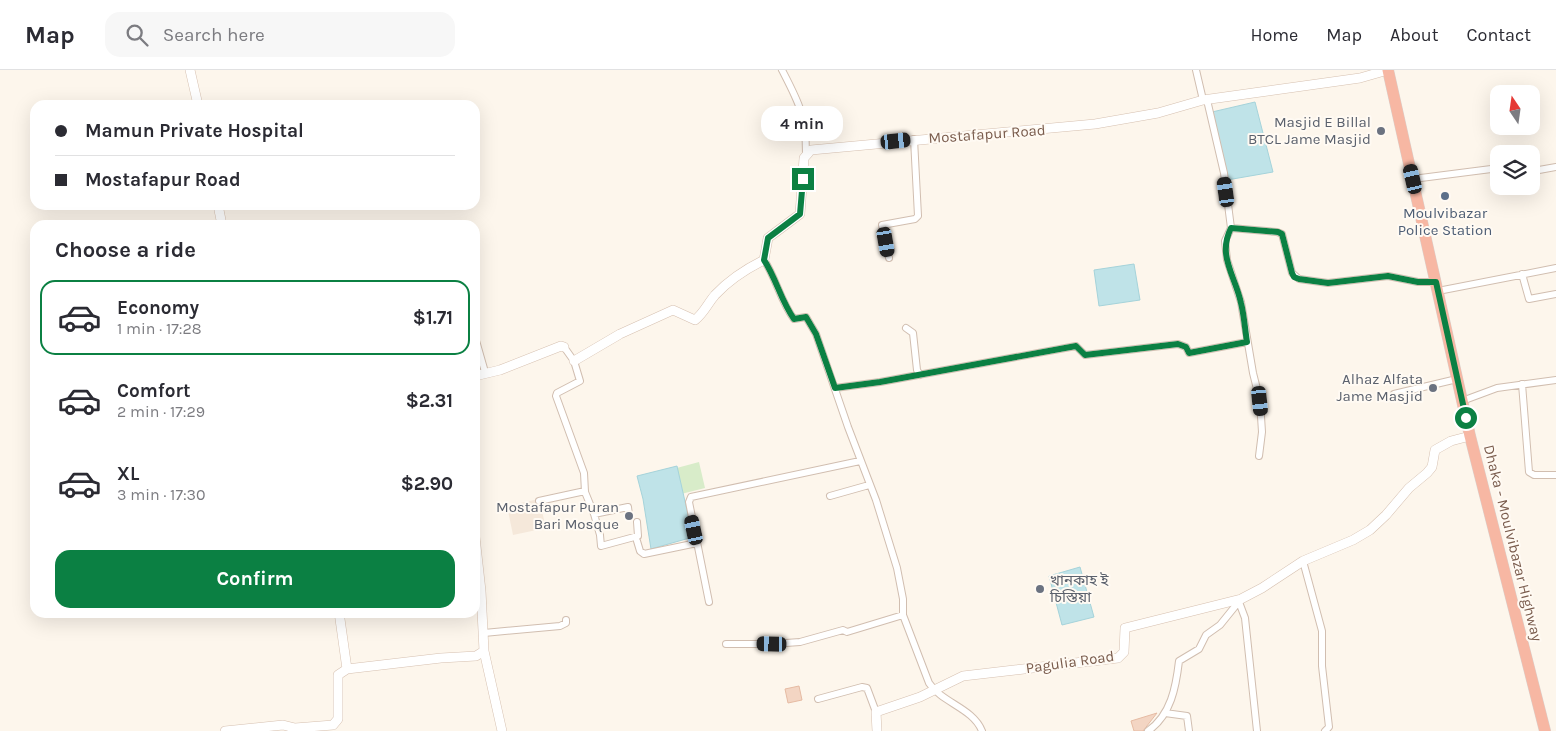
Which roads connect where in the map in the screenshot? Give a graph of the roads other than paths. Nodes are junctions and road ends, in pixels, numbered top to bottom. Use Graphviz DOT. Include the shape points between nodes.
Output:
graph roads {
  1 [pos="190,70"];
  2 [pos="782,70"];
  3 [pos="1196,70"];
  4 [pos="1388,70"];
  5 [pos="197,100"];
  6 [pos="1205,100"];
  7 [pos="914,139"];
  8 [pos="806,154"];
  9 [pos="1556,167"];
  10 [pos="1490,169"];
  11 [pos="1540,170"];
  12 [pos="1413,179"];
  13 [pos="1231,228"];
  14 [pos="889,258"];
  15 [pos="764,260"];
  16 [pos="1556,268"];
  17 [pos="1522,274"];
  18 [pos="1437,286"];
  19 [pos="1556,294"];
  20 [pos="906,328"];
  21 [pos="1247,342"];
  22 [pos="564,347"];
  23 [pos="480,354"];
  24 [pos="574,360"];
  25 [pos="485,372"];
  26 [pos="480,374"];
  27 [pos="920,375"];
  28 [pos="1457,379"];
  29 [pos="1556,380"];
  30 [pos="1522,384"];
  31 [pos="835,388"];
  32 [pos="1394,394"];
  33 [pos="1462,401"];
  34 [pos="1470,436"];
  35 [pos="1258,456"];
  36 [pos="860,461"];
  37 [pos="1556,475"];
  38 [pos="869,485"];
  39 [pos="585,491"];
  40 [pos="830,496"];
  41 [pos="539,501"];
  42 [pos="594,514"];
  43 [pos="629,515"];
  44 [pos="636,522"];
  45 [pos="637,541"];
  46 [pos="697,543"];
  47 [pos="1303,561"];
  48 [pos="480,590"];
  49 [pos="1240,600"];
  50 [pos="709,602"];
  51 [pos="904,615"];
  52 [pos="340,618"];
  53 [pos="566,620"];
  54 [pos="484,633"];
  55 [pos="726,644"];
  56 [pos="484,651"];
  57 [pos="346,670"];
  58 [pos="934,690"];
  59 [pos="818,699"];
  60 [pos="876,712"];
  61 [pos="1165,713"];
  62 [pos="225,731"];
  63 [pos="502,731"];
  64 [pos="877,731"];
  65 [pos="982,731"];
  66 [pos="1148,731"];
  67 [pos="1189,731"];
  68 [pos="1257,731"];
  69 [pos="1325,731"];
  70 [pos="1545,731"];
  1 -- 5 [label="street"];
  2 -- 8 [label="street" via="800,106 806,128"];
  3 -- 6 [label="street"];
  4 -- 6 [label="street, Mostafapur Road" via="1360,78"];
  4 -- 12 [label="highway, Dhaka - Moulvibazar Highway"];
  6 -- 7 [label="street, Mostafapur Road" via="1158,113 1095,124"];
  6 -- 13 [label="street" via="1224,173"];
  7 -- 8 [label="street, Mostafapur Road" via="811,150"];
  7 -- 14 [label="street" via="918,216 882,225"];
  8 -- 15 [label="street" via="800,214 768,238"];
  9 -- 11 [label="street"];
  10 -- 12 [label="street"];
  12 -- 18 [label="highway, Dhaka - Moulvibazar Highway"];
  13 -- 18 [label="street" via="1282,234 1292,273 1299,279 1328,283 1388,276"];
  13 -- 21 [label="street" via="1225,241 1227,260 1241,302"];
  15 -- 24 [label="street" via="724,286 695,320 673,310"];
  15 -- 31 [label="street" via="789,312 794,319 806,317 816,334"];
  16 -- 17 [label="street"];
  17 -- 18 [label="street"];
  17 -- 19 [label="street" via="1529,299"];
  18 -- 28 [label="highway, Dhaka - Moulvibazar Highway"];
  20 -- 27 [label="street" via="913,333"];
  21 -- 27 [label="street" via="1189,353 1186,347 1178,344 1085,355 1076,346"];
  21 -- 35 [label="street" via="1260,401 1262,432"];
  22 -- 24 [label="street"];
  22 -- 25 [label="street" via="500,370"];
  23 -- 25 [label="street"];
  24 -- 39 [label="street" via="580,381 556,396 584,473"];
  25 -- 26 [label="street"];
  27 -- 31 [label="street"];
  28 -- 32 [label="street"];
  28 -- 33 [label="highway, Dhaka - Moulvibazar Highway"];
  29 -- 30 [label="street"];
  30 -- 33 [label="street" via="1497,388"];
  30 -- 37 [label="street" via="1529,472"];
  31 -- 36 [label="street"];
  33 -- 34 [label="highway, Dhaka - Moulvibazar Highway"];
  34 -- 47 [label="street, Pagulia Road" via="1451,440 1435,450 1432,467 1427,474 1409,488 1370,530"];
  34 -- 70 [label="highway, Dhaka - Moulvibazar Highway"];
  36 -- 38 [label="street"];
  36 -- 46 [label="street" via="691,497 689,502"];
  38 -- 40 [label="street"];
  38 -- 51 [label="street" via="894,556"];
  39 -- 41 [label="street"];
  39 -- 42 [label="street"];
  42 -- 43 [label="street" via="628,507"];
  42 -- 44 [label="street" via="601,546 638,536"];
  45 -- 46 [label="street" via="644,554"];
  46 -- 50 [label="street"];
  47 -- 49 [label="street, Pagulia Road"];
  47 -- 69 [label="street" via="1322,631 1322,666 1329,727"];
  48 -- 54 [label="street"];
  49 -- 58 [label="street, Pagulia Road" via="1125,628 1124,652 1118,658 963,676"];
  49 -- 61 [label="street, Pagulia Road" via="1206,635 1199,649 1179,661 1173,695"];
  49 -- 68 [label="street" via="1245,618"];
  51 -- 55 [label="street" via="800,642"];
  51 -- 58 [label="street"];
  52 -- 57 [label="street"];
  53 -- 54 [label="street" via="560,626"];
  54 -- 56 [label="street"];
  56 -- 57 [label="street" via="476,656"];
  56 -- 63 [label="street"];
  57 -- 62 [label="street" via="338,675 338,719 333,725 295,728 283,725"];
  58 -- 60 [label="street"];
  58 -- 65 [label="street" via="963,710"];
  59 -- 60 [label="street" via="867,688"];
  60 -- 64 [label="street"];
  61 -- 66 [label="street, Pagulia Road"];
  61 -- 67 [label="street" via="1187,716"];
}
